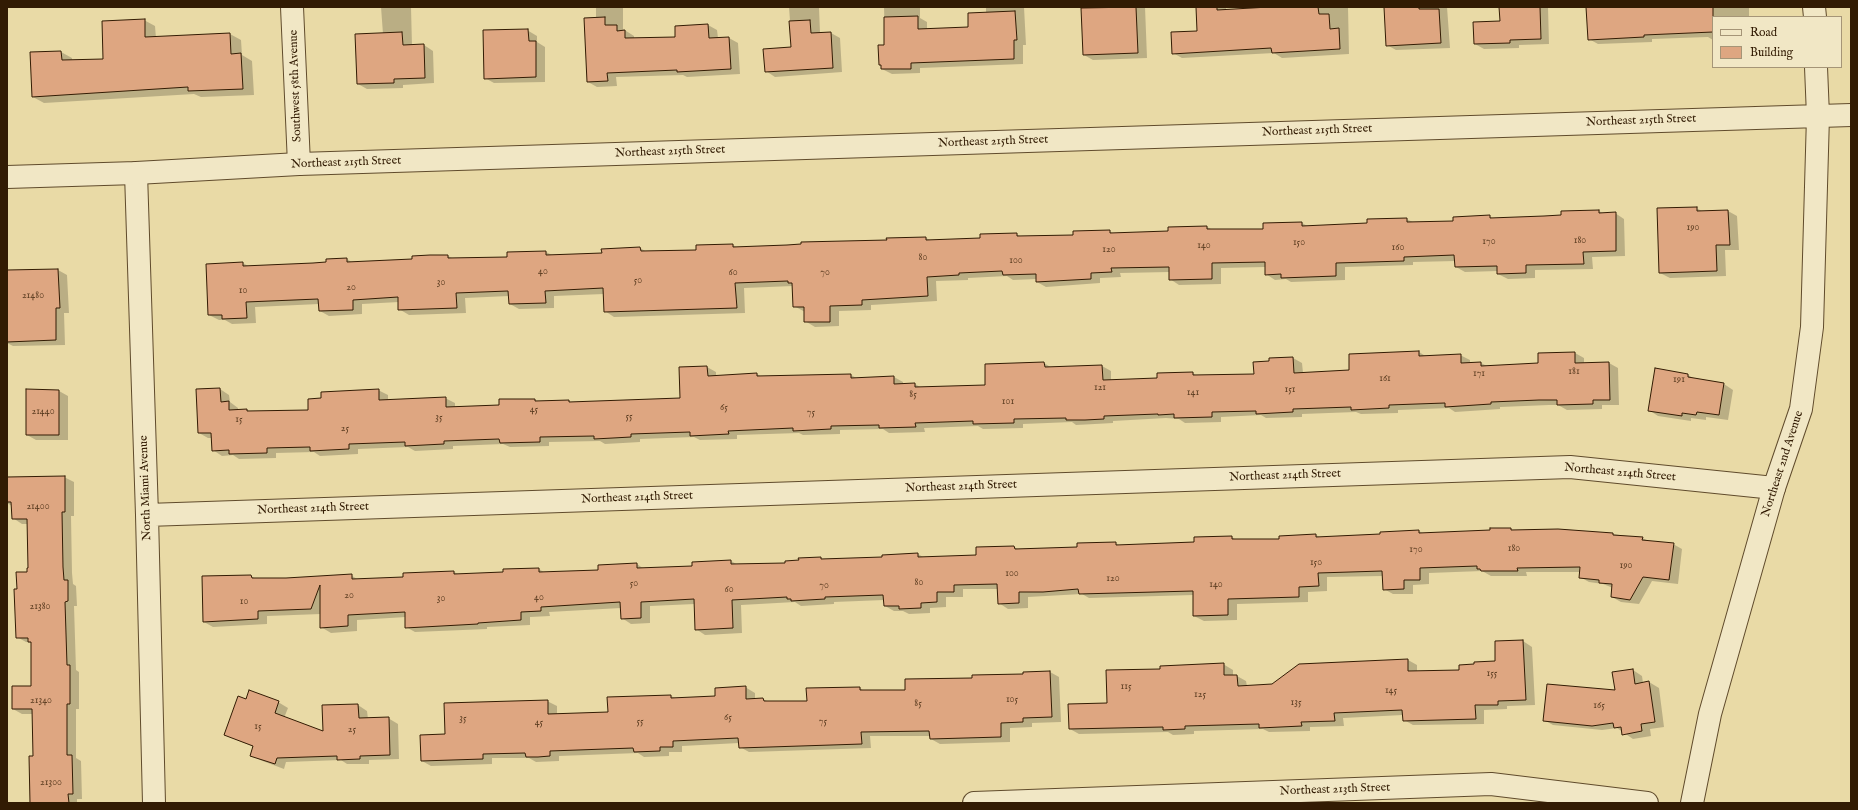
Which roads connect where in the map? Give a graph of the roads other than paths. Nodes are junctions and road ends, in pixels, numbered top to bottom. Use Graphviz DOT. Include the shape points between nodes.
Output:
graph roads {
  1 [pos="292,7"];
  2 [pos="1816,68"];
  3 [pos="1851,115"];
  4 [pos="1818,116"];
  5 [pos="299,164"];
  6 [pos="136,173"];
  7 [pos="7,177"];
  8 [pos="1774,488"];
  9 [pos="148,515"];
  10 [pos="154,803"];
  11 [pos="974,803"];
  12 [pos="1647,803"];
  13 [pos="1692,803"];
  1 -- 5 [label="street, Southwest 58th Avenue"];
  2 -- 4 [label="street, Northeast 2nd Avenue"];
  3 -- 4 [label="street, Northeast 215th Street"];
  4 -- 5 [label="street, Northeast 215th Street"];
  4 -- 8 [label="street, Northeast 2nd Avenue" via="1812,327 1801,409"];
  5 -- 6 [label="street, Northeast 215th Street"];
  6 -- 7 [label="street, Northeast 215th Street"];
  6 -- 9 [label="street, North Miami Avenue"];
  8 -- 9 [label="street, Northeast 214th Street" via="1570,467"];
  8 -- 13 [label="street, Northeast 2nd Avenue" via="1710,714"];
  9 -- 10 [label="street, North Miami Avenue"];
  11 -- 12 [label="street, Northeast 213th Street" via="1491,784"];
}
